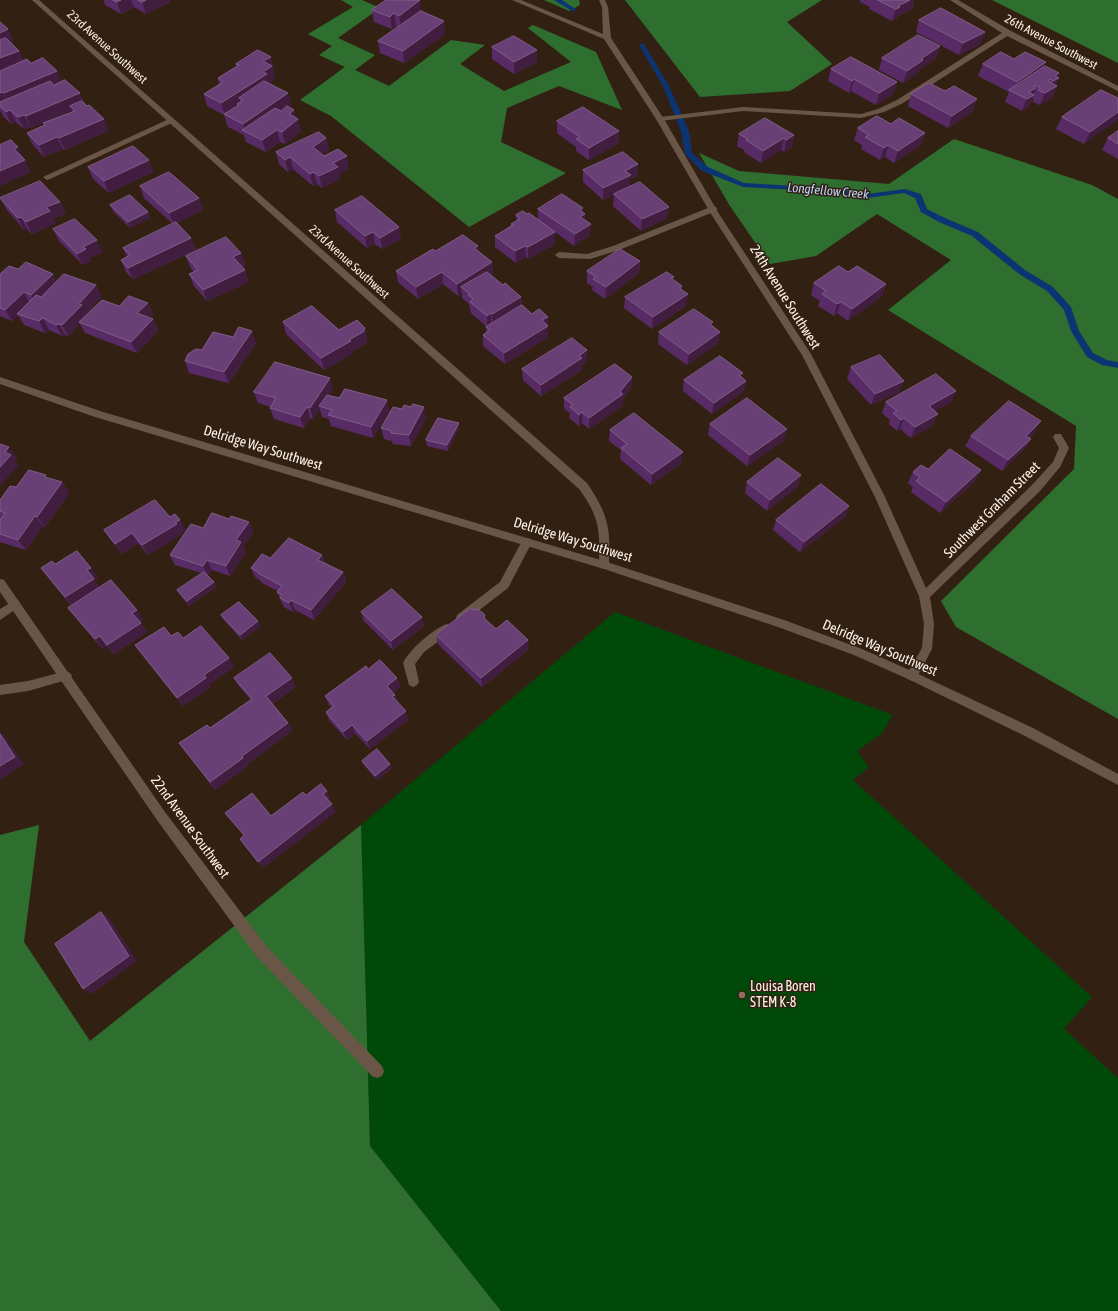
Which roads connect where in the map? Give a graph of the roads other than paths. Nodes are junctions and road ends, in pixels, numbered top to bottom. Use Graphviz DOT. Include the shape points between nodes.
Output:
graph roads {
  1 [pos="36,0"];
  2 [pos="516,0"];
  3 [pos="602,0"];
  4 [pos="953,0"];
  5 [pos="1008,33"];
  6 [pos="607,38"];
  7 [pos="1118,89"];
  8 [pos="660,119"];
  9 [pos="172,122"];
  10 [pos="47,177"];
  11 [pos="713,209"];
  12 [pos="559,255"];
  13 [pos="0,380"];
  14 [pos="1058,437"];
  15 [pos="527,542"];
  16 [pos="604,565"];
  17 [pos="0,583"];
  18 [pos="924,596"];
  19 [pos="15,604"];
  20 [pos="0,615"];
  21 [pos="66,676"];
  22 [pos="912,676"];
  23 [pos="413,682"];
  24 [pos="0,690"];
  25 [pos="1118,780"];
  26 [pos="377,1071"];
  1 -- 9 [label="street, 23rd Avenue Southwest"];
  2 -- 6 [label="street"];
  3 -- 6 [label="street" via="605,7"];
  4 -- 5 [label="street, 26th Avenue Southwest"];
  5 -- 7 [label="street, 26th Avenue Southwest"];
  5 -- 8 [label="street" via="916,92 872,115 743,109"];
  6 -- 8 [label="street, 24th Avenue Southwest"];
  8 -- 11 [label="street, 24th Avenue Southwest"];
  9 -- 10 [label="street"];
  9 -- 16 [label="street, 23rd Avenue Southwest" via="583,486 602,516 606,537"];
  11 -- 12 [label="street" via="587,258"];
  11 -- 18 [label="street, 24th Avenue Southwest" via="806,354 880,497"];
  13 -- 15 [label="street, Delridge Way Southwest" via="98,414"];
  14 -- 18 [label="street, Southwest Graham Street" via="1064,448 1057,464 1018,506"];
  15 -- 16 [label="street, Delridge Way Southwest"];
  15 -- 23 [label="street" via="504,585 420,649 410,663"];
  16 -- 22 [label="street, Delridge Way Southwest" via="780,623 858,652"];
  17 -- 19 [label="street, 22nd Avenue Southwest"];
  18 -- 22 [label="street, 24th Avenue Southwest" via="929,624 927,649"];
  19 -- 20 [label="street"];
  19 -- 21 [label="street, 22nd Avenue Southwest"];
  21 -- 24 [label="street"];
  21 -- 26 [label="street, 22nd Avenue Southwest" via="161,816 262,952"];
  22 -- 25 [label="street, Delridge Way Southwest" via="1029,732"];
}
